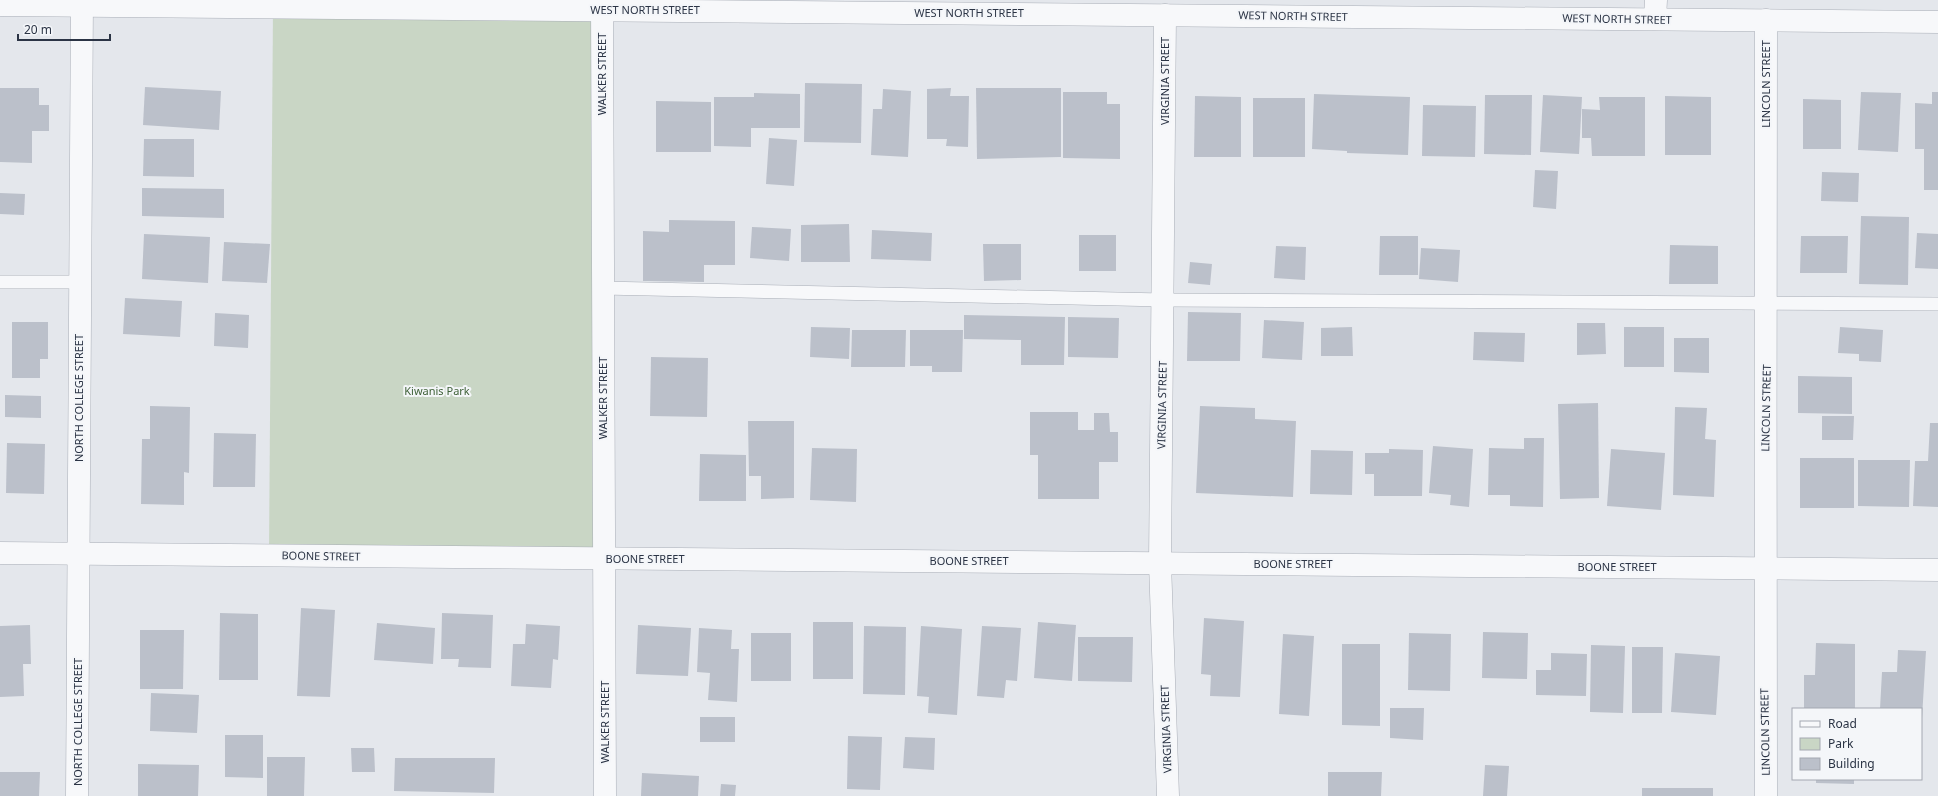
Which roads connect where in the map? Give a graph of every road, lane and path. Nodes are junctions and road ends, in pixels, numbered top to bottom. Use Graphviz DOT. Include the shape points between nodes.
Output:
graph roads {
  1 [pos="82,3"];
  2 [pos="345,4"];
  3 [pos="0,5"];
  4 [pos="602,5"];
  5 [pos="1123,7"];
  6 [pos="1656,10"];
  7 [pos="1165,15"];
  8 [pos="1766,20"];
  9 [pos="1938,22"];
  10 [pos="0,282"];
  11 [pos="80,282"];
  12 [pos="602,288"];
  13 [pos="1163,300"];
  14 [pos="1767,302"];
  15 [pos="1938,304"];
  16 [pos="0,553"];
  17 [pos="78,554"];
  18 [pos="604,558"];
  19 [pos="1160,563"];
  20 [pos="1764,568"];
  21 [pos="1938,570"];
  22 [pos="77,796"];
  23 [pos="605,796"];
  24 [pos="1168,796"];
  25 [pos="1766,796"];
  1 -- 2 [label="street, WEST NORTH STREET"];
  1 -- 3 [label="street, WEST NORTH STREET"];
  1 -- 11 [label="street, NORTH COLLEGE STREET"];
  2 -- 4 [label="street, WEST NORTH STREET"];
  4 -- 5 [label="street, WEST NORTH STREET"];
  4 -- 12 [label="street, WALKER STREET"];
  5 -- 7 [label="street, WEST NORTH STREET"];
  6 -- 7 [label="street, WEST NORTH STREET"];
  6 -- 8 [label="street, WEST NORTH STREET"];
  7 -- 13 [label="street, VIRGINIA STREET"];
  8 -- 9 [label="street, WEST NORTH STREET"];
  8 -- 14 [label="street, LINCOLN STREET"];
  10 -- 11 [label="lane"];
  11 -- 17 [label="street, NORTH COLLEGE STREET"];
  12 -- 13 [label="lane"];
  12 -- 18 [label="street, WALKER STREET"];
  13 -- 14 [label="lane"];
  13 -- 19 [label="street, VIRGINIA STREET"];
  14 -- 15 [label="lane"];
  14 -- 20 [label="street, LINCOLN STREET"];
  16 -- 17 [label="street, BOONE STREET"];
  17 -- 18 [label="street, BOONE STREET"];
  17 -- 22 [label="street, NORTH COLLEGE STREET"];
  18 -- 19 [label="street, BOONE STREET"];
  18 -- 23 [label="street, WALKER STREET"];
  19 -- 20 [label="street, BOONE STREET"];
  19 -- 24 [label="street, VIRGINIA STREET"];
  20 -- 21 [label="street, BOONE STREET"];
  20 -- 25 [label="street, LINCOLN STREET"];
}
